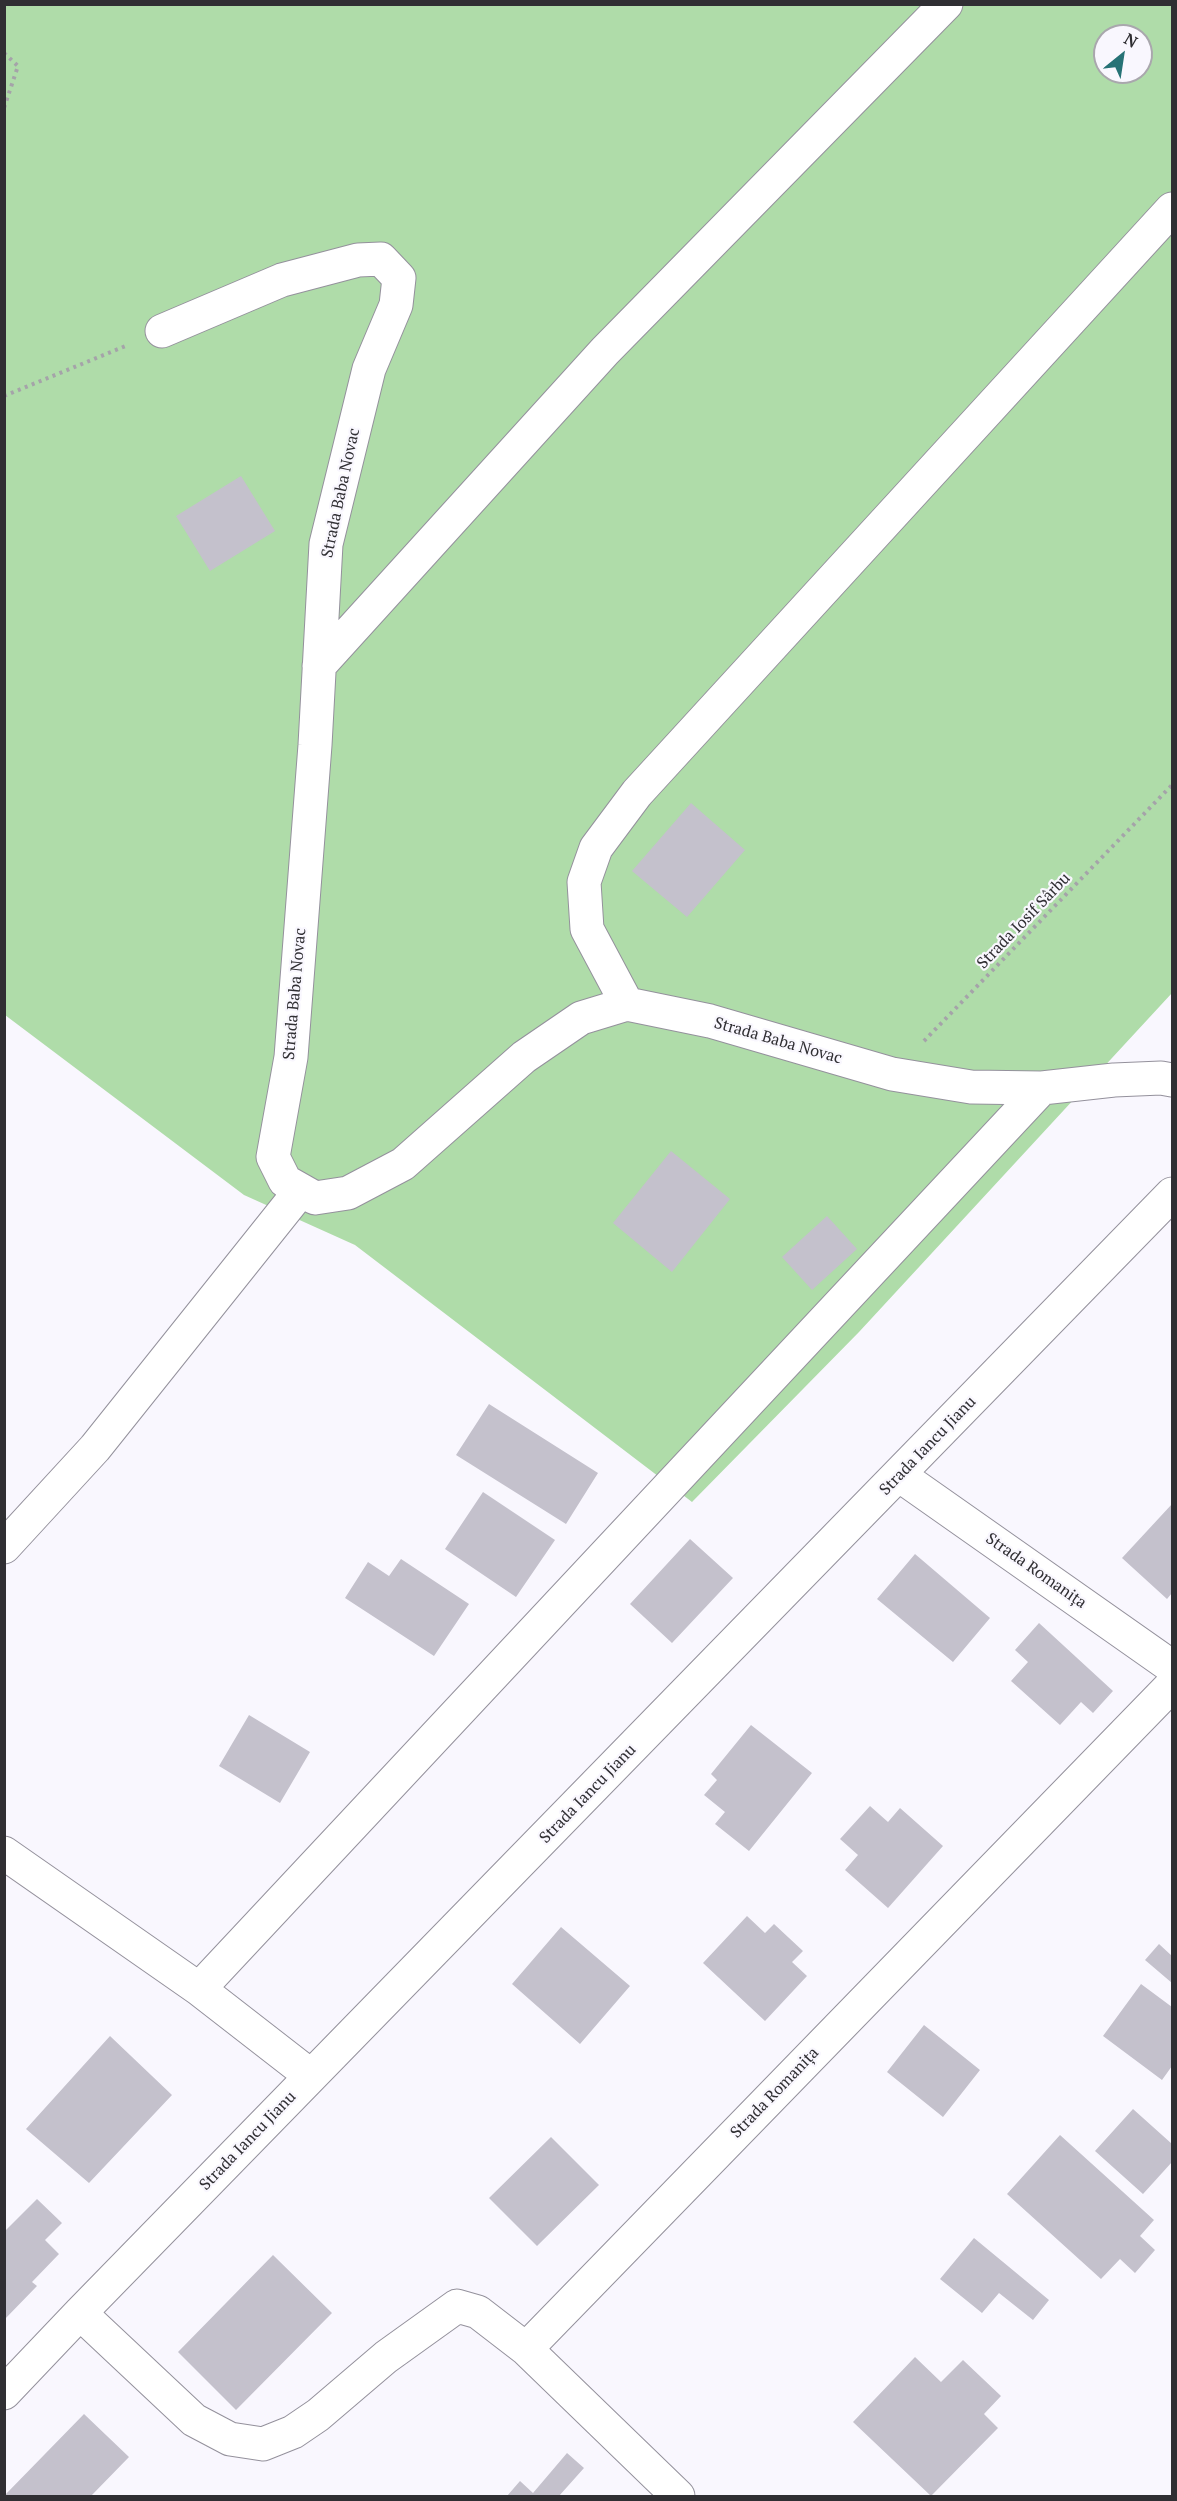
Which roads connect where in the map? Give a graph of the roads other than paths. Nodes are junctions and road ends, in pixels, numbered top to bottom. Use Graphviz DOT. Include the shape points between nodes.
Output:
graph roads {
  1 [pos="946,4"];
  2 [pos="1173,209"];
  3 [pos="162,331"];
  4 [pos="319,666"];
  5 [pos="627,1004"];
  6 [pos="1173,1080"];
  7 [pos="1042,1088"];
  8 [pos="302,1190"];
  9 [pos="1173,1194"];
  10 [pos="899,1475"];
  11 [pos="4,1547"];
  12 [pos="1173,1667"];
  13 [pos="1173,1685"];
  14 [pos="4,1853"];
  15 [pos="199,1989"];
  16 [pos="311,2076"];
  17 [pos="80,2313"];
  18 [pos="526,2349"];
  19 [pos="4,2393"];
  20 [pos="678,2496"];
  1 -- 4 [label="street" via="605,351"];
  2 -- 5 [label="street" via="637,793 596,848 584,882 587,929"];
  3 -- 4 [label="street, Strada Baba Novac" via="282,280 358,260 381,259 399,278 396,305 369,369 326,544"];
  4 -- 8 [label="street, Strada Baba Novac" via="291,1057 273,1157 285,1181"];
  5 -- 7 [label="street, Strada Baba Novac" via="710,1021 892,1074 971,1088"];
  5 -- 8 [label="street, Strada Baba Novac" via="581,1018 524,1057 403,1164 348,1193 315,1198"];
  6 -- 7 [label="street, Strada Baba Novac"];
  7 -- 15 [label="street"];
  8 -- 11 [label="street" via="95,1448"];
  9 -- 10 [label="street, Strada Iancu Jianu"];
  10 -- 12 [label="street, Strada Romanița"];
  10 -- 16 [label="street, Strada Iancu Jianu"];
  13 -- 18 [label="street, Strada Romanița"];
  14 -- 15 [label="street"];
  15 -- 16 [label="street"];
  16 -- 17 [label="street, Strada Iancu Jianu"];
  17 -- 18 [label="street" via="194,2420 230,2439 263,2444 293,2432 318,2415 386,2356 457,2306 478,2312"];
  17 -- 19 [label="street, Strada Iancu Jianu"];
  18 -- 20 [label="street"];
}
